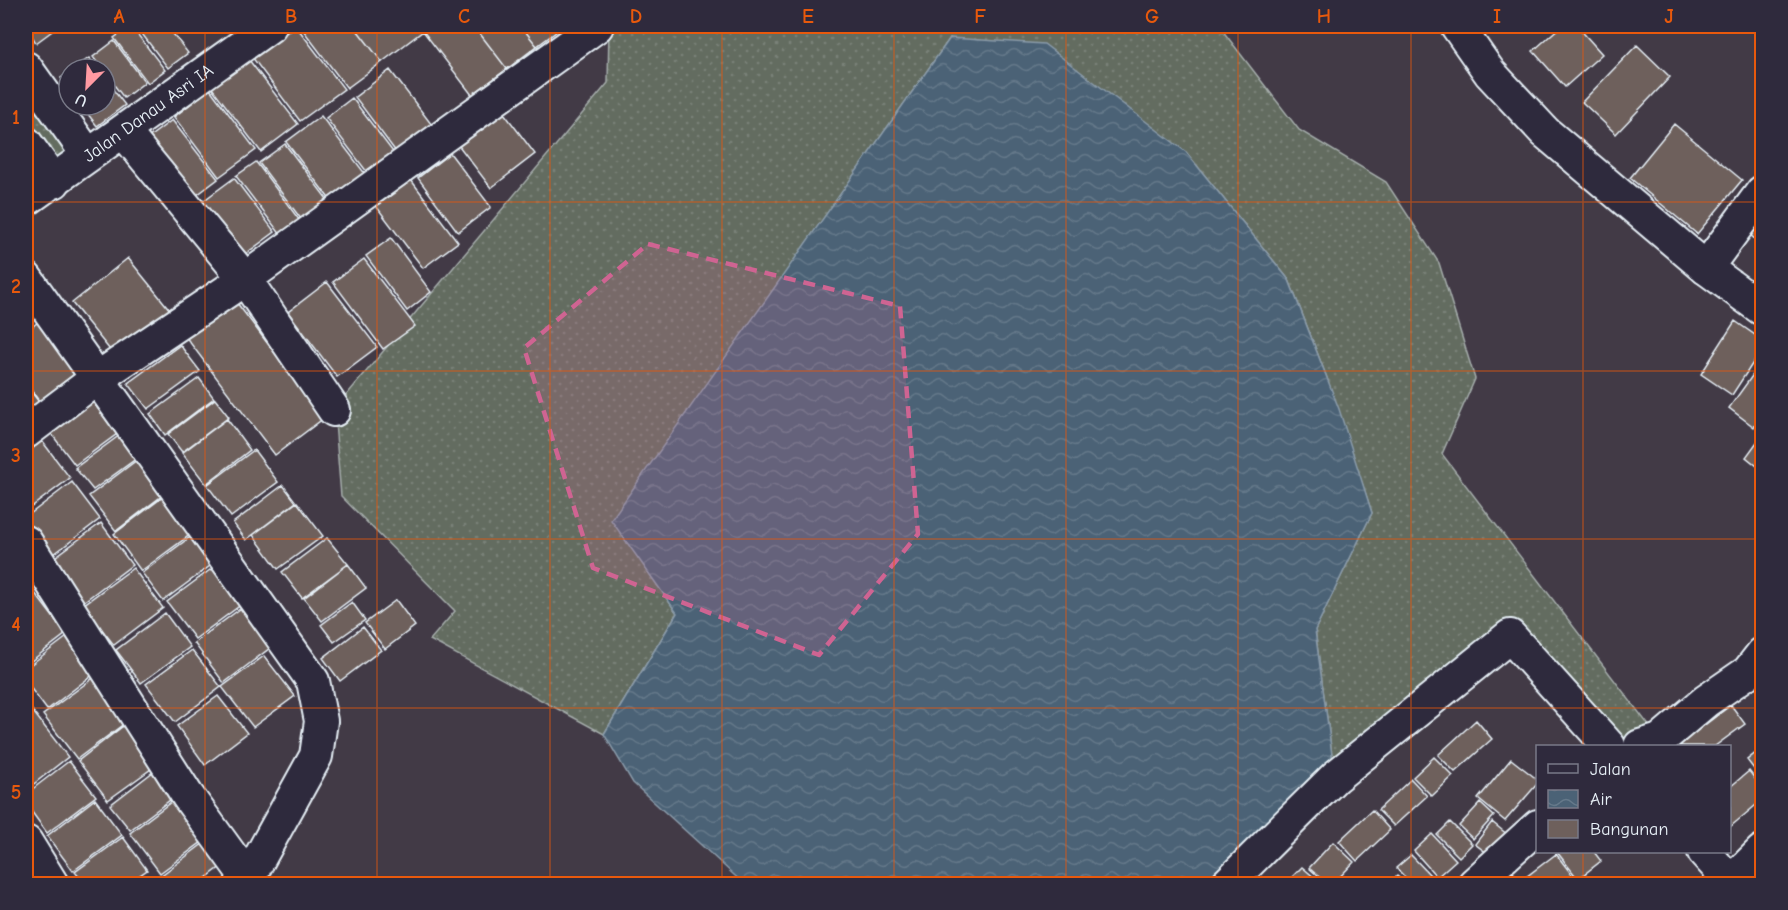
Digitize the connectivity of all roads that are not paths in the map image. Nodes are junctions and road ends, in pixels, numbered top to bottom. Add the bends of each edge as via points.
1 (270, 26) edge
2 (597, 26) edge
3 (1456, 26) edge
4 (26, 68) edge
5 (124, 132) junction
6 (26, 143) edge
7 (88, 155) junction
8 (54, 182) junction
9 (1762, 192) edge
10 (26, 200) edge
11 (1706, 268) junction
12 (26, 278) edge
13 (245, 279) junction
14 (1762, 309) edge
15 (96, 379) junction
16 (334, 410) dead end
17 (26, 432) edge
18 (26, 542) edge
19 (1762, 654) edge
20 (1607, 745) edge
21 (1646, 745) edge
22 (1536, 828) edge
23 (26, 842) edge
24 (1762, 851) edge
25 (1705, 853) edge
26 (246, 883) edge
27 (1231, 883) edge
28 (1731, 884) edge
29 (52, 885) edge
30 (1474, 885) edge

1 - 5 street, Jalan Danau Asri IA
2 - 13 street
3 - 11 street via 1490,73 1545,132
4 - 7 street
5 - 7 street, Jalan Danau Asri IA
5 - 13 street
6 - 8 street
7 - 8 street, Jalan Danau Asri IA
8 - 10 street, Jalan Danau Asri IA
9 - 11 street
11 - 14 street
12 - 15 street
13 - 15 street
13 - 16 street
15 - 17 street
15 - 26 street via 313,681 321,721 316,756
18 - 26 street
19 - 21 street via 1748,672 1660,740
20 - 27 street via 1510,636 1335,777
22 - 30 street
23 - 29 street
24 - 28 street
25 - 28 street

